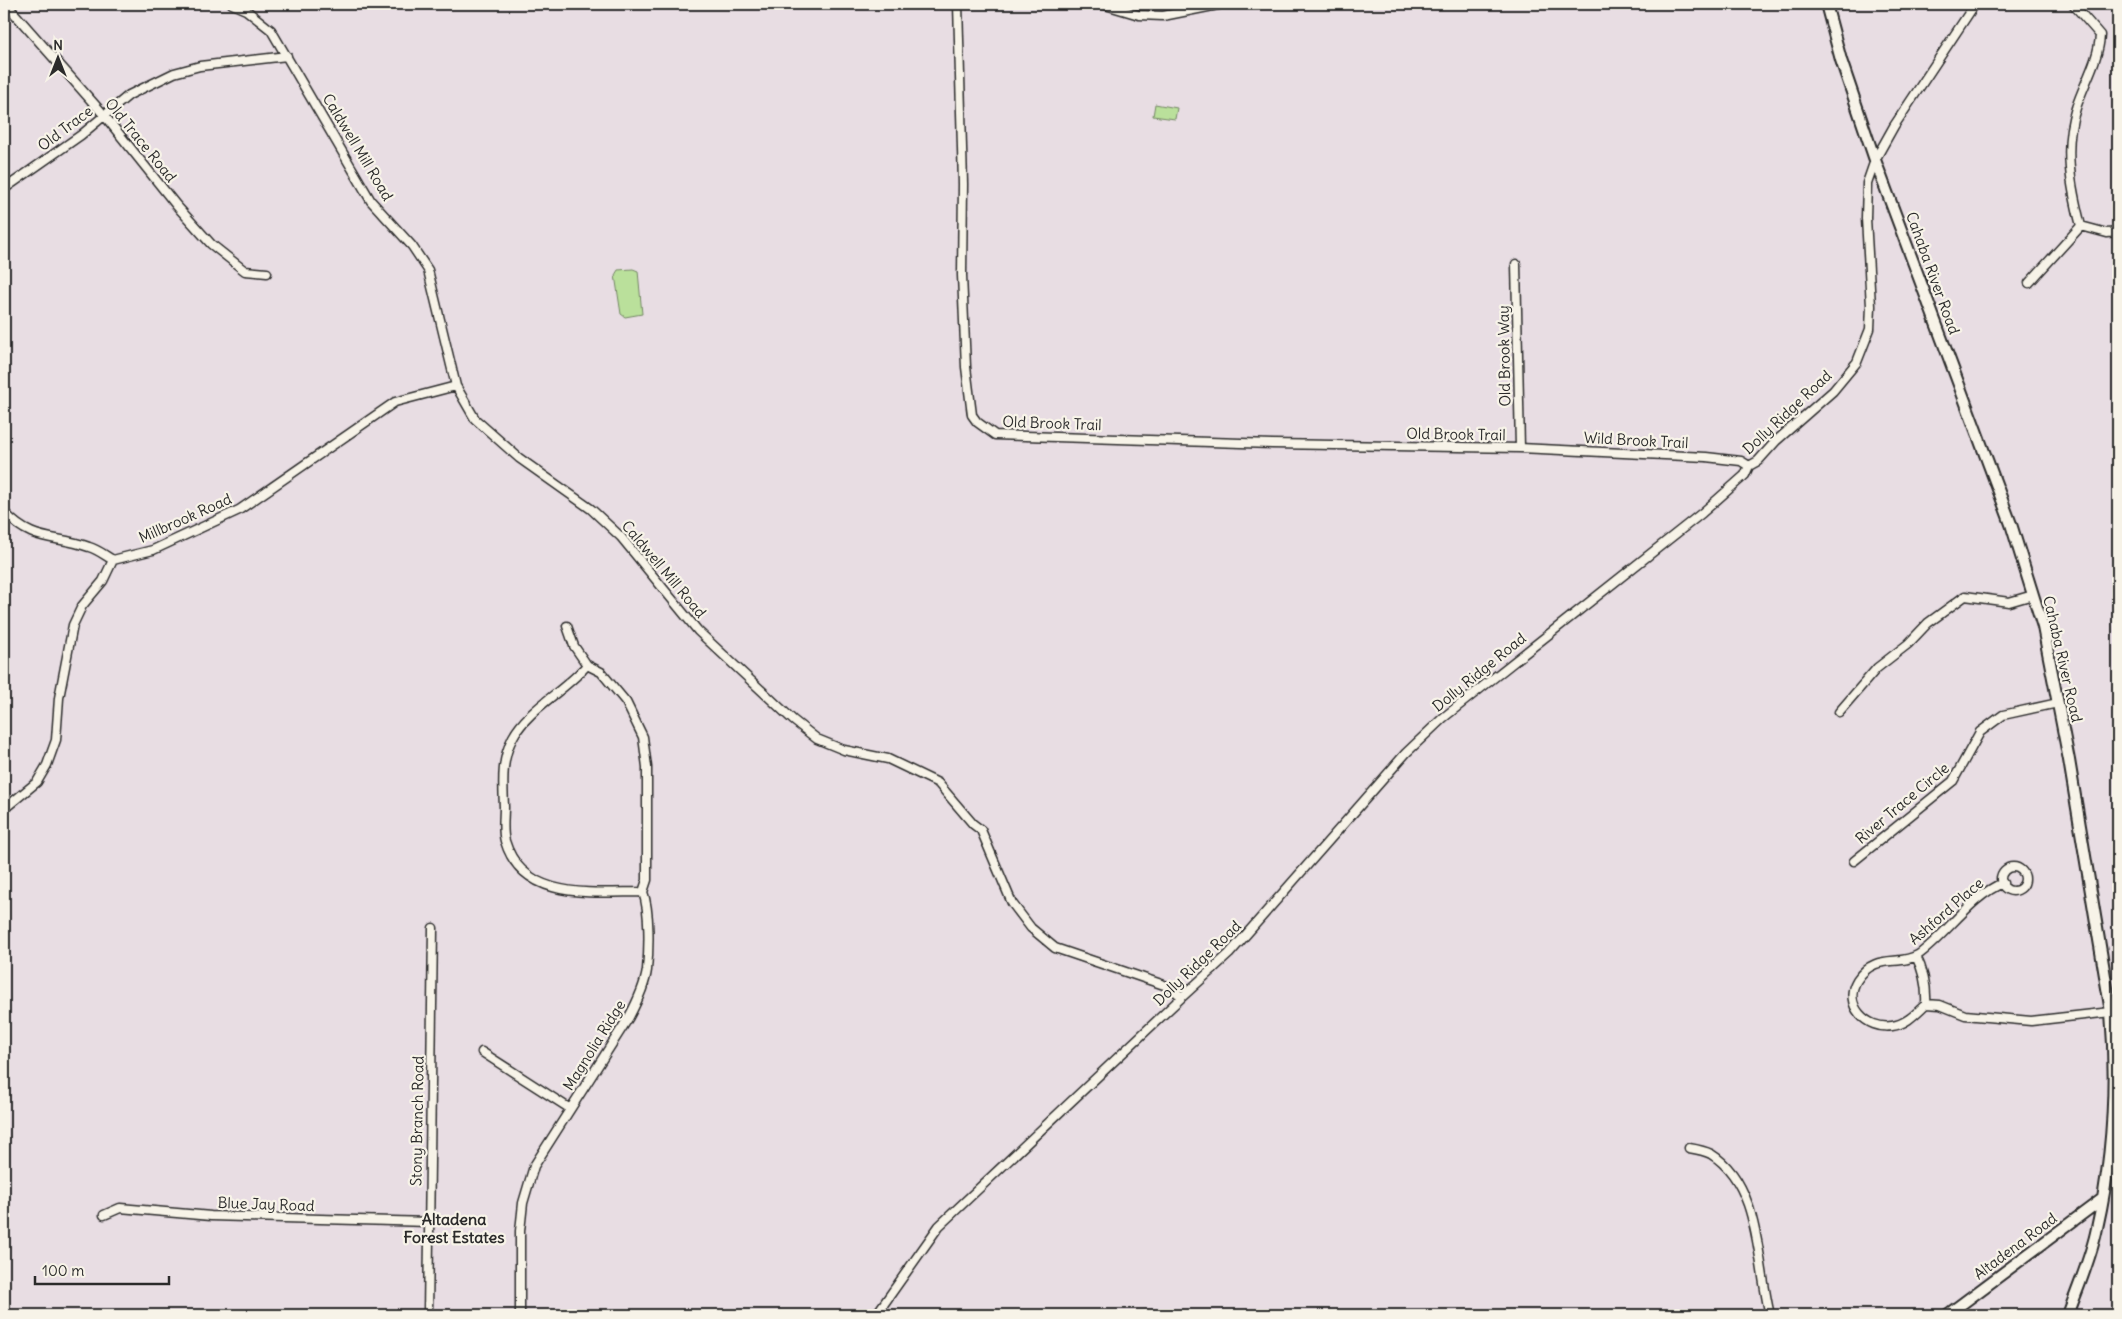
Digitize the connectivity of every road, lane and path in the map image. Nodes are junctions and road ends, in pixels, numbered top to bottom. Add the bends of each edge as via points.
1 (6, 4) edge
2 (232, 4) edge
3 (958, 4) edge
4 (1102, 4) edge
5 (1223, 4) edge
6 (1826, 4) edge
7 (1975, 4) edge
8 (2073, 4) edge
9 (287, 56) junction
10 (104, 116) junction
11 (1875, 160) junction
12 (4, 189) edge
13 (2080, 226) junction
14 (2118, 232) edge
15 (1516, 264) dead end
16 (267, 273) dead end
17 (2029, 283) dead end
18 (456, 386) junction
19 (1520, 448) junction
20 (1749, 466) junction
21 (4, 512) edge
22 (113, 560) junction
23 (2033, 595) junction
24 (567, 626) dead end
25 (587, 666) junction
26 (2058, 703) junction
27 (1839, 712) dead end
28 (4, 809) edge
29 (1854, 861) dead end
30 (2002, 883) dead end
31 (642, 892) junction
32 (433, 928) dead end
33 (1916, 956) junction
34 (1182, 997) junction
35 (1926, 1004) junction
36 (2111, 1012) junction
37 (482, 1052) dead end
38 (569, 1108) junction
39 (1689, 1148) dead end
40 (2101, 1200) junction
41 (104, 1215) dead end
42 (429, 1222) junction
43 (428, 1315) edge
44 (520, 1315) edge
45 (876, 1315) edge
46 (1770, 1315) edge
47 (1947, 1315) edge
48 (2068, 1315) edge

1 - 10 street, Old Trace Road
2 - 9 street, Caldwell Mill Road via 246,10 271,30
3 - 19 street, Old Brook Trail via 963,294 969,401 977,422 995,435
4 - 5 street via 1139,15 1163,16
6 - 11 main road, Cahaba River Road
7 - 11 street, Dolly Ridge Road
8 - 13 street via 2100,36 2100,47 2075,110 2068,140 2069,167
9 - 10 street, Old Trace via 200,66 174,73 129,95
9 - 18 street, Caldwell Mill Road via 371,202 412,246 428,270
10 - 12 street, Old Trace
10 - 16 street, Old Trace Road via 211,244 244,271
11 - 20 street, Dolly Ridge Road via 1866,195 1871,306 1868,338 1857,362 1833,391
11 - 23 main road, Cahaba River Road via 2011,524
13 - 14 street
13 - 17 street
15 - 19 street, Old Brook Way
18 - 22 street, Millbrook Road via 395,402 239,510 153,550
18 - 34 street, Caldwell Mill Road via 475,419 490,434 590,509 621,537 698,631 793,720 817,739 844,750 888,759 938,783 981,830 1012,903 1031,928 1063,952 1170,987
19 - 20 street, Wild Brook Trail via 1706,457 1741,461
20 - 34 street, Dolly Ridge Road via 1745,475 1702,513 1429,731 1229,954
21 - 22 street via 14,522 41,537 90,547
22 - 28 street via 73,625 59,698 56,740 48,765 37,782
23 - 26 main road, Cahaba River Road via 2043,627
23 - 27 street via 2009,602 1965,596 1928,623 1908,644 1877,668
24 - 25 street, Magnolia Ridge via 574,646
25 - 31 street, Magnolia Ridge via 601,672 626,702 643,737 647,767 647,880
25 - 31 street via 574,681 530,716 514,736 502,768 505,840 514,861 529,877 548,887 576,892
26 - 29 street, River Trace Circle via 2003,715 1980,732 1954,781
26 - 36 main road, Cahaba River Road
30 - 33 street, Ashford Place via 1971,906
31 - 38 street, Magnolia Ridge via 647,904 647,970 640,995
32 - 42 street, Stony Branch Road
33 - 35 street via 1922,968
33 - 35 street, Ashford Place via 1877,962 1858,979 1855,1006 1866,1022 1893,1026 1907,1021
34 - 45 street, Dolly Ridge Road via 939,1226
35 - 36 street via 1940,1005 1965,1015 2031,1021
36 - 40 main road, Cahaba River Road via 2113,1127 2106,1185
37 - 38 street
38 - 44 street, Magnolia Ridge via 534,1166 523,1203
39 - 46 street via 1710,1153 1729,1169 1742,1188 1751,1209
40 - 47 main road, Altadena Road
40 - 48 main road, Cahaba River Road via 2097,1229
41 - 42 street, Blue Jay Road via 120,1208 211,1216
42 - 43 street, Stony Branch Road

